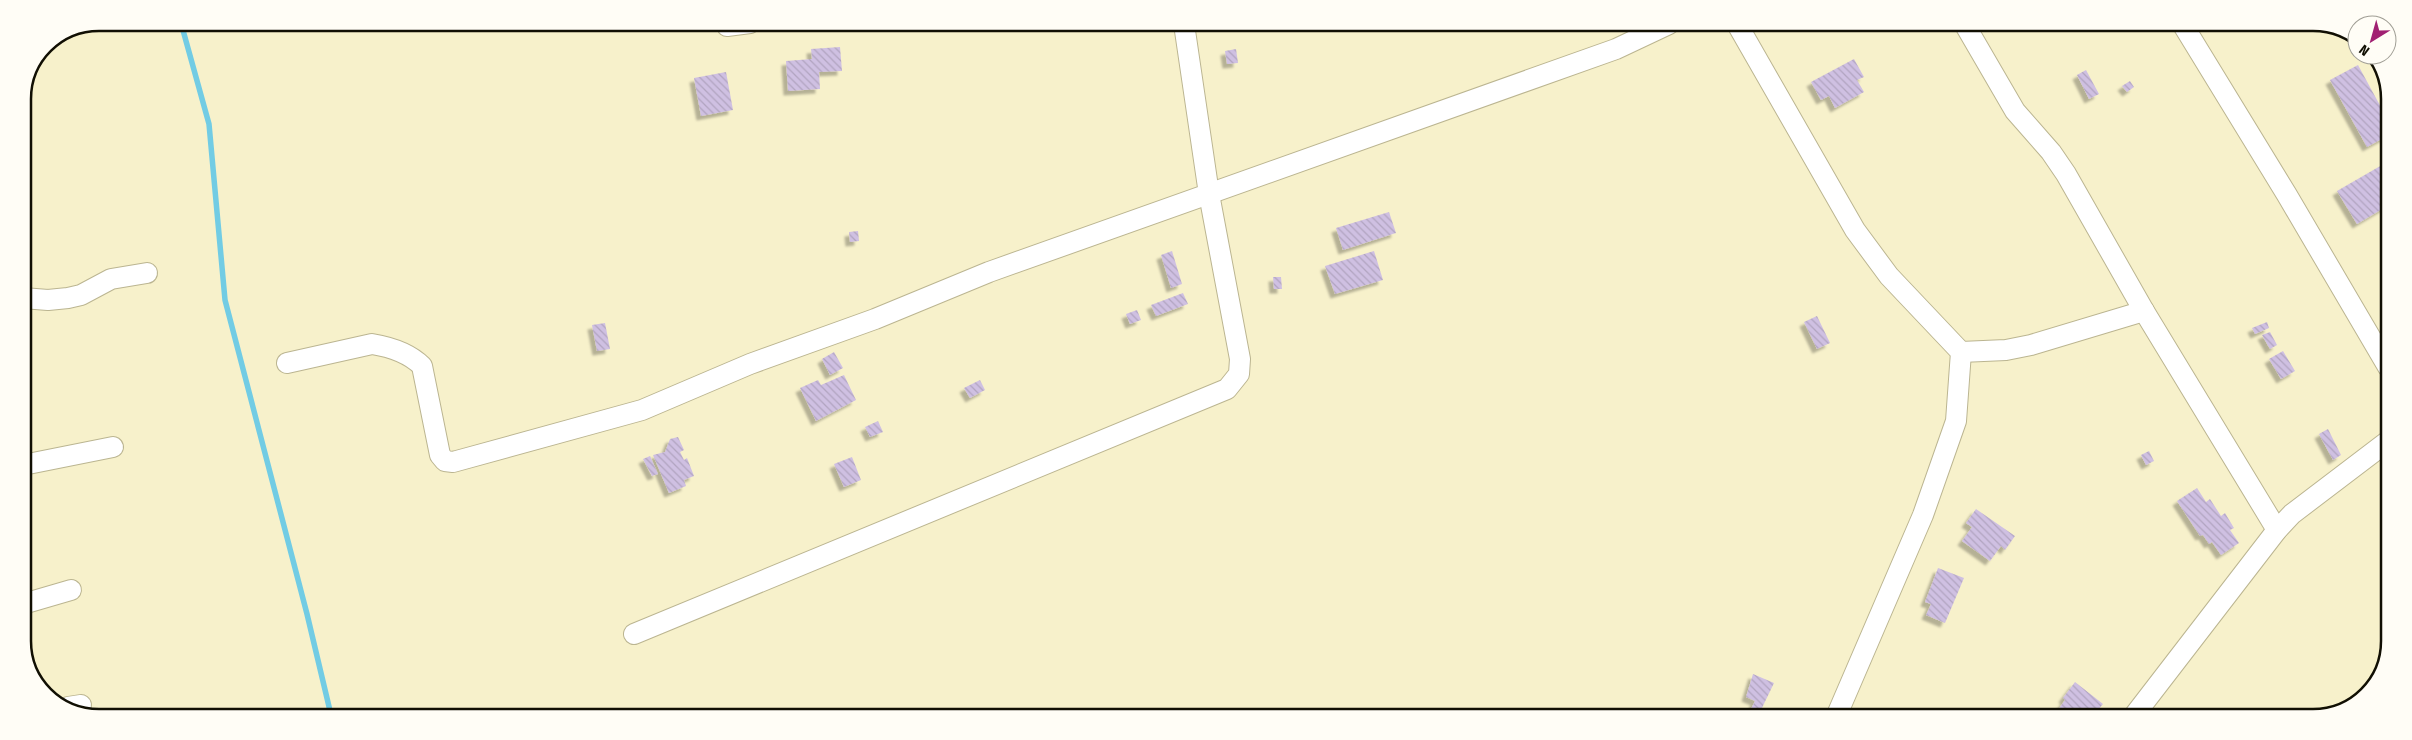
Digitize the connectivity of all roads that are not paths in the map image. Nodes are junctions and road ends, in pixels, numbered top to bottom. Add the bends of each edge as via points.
1 (1185, 31) edge
2 (1654, 31) edge
3 (1741, 31) edge
4 (1968, 31) edge
5 (2187, 31) edge
6 (1209, 194) junction
7 (147, 273) dead end
8 (31, 299) edge
9 (2144, 311) junction
10 (1961, 352) junction
11 (2381, 355) edge
12 (287, 363) dead end
13 (2381, 445) edge
14 (113, 446) dead end
15 (31, 464) edge
16 (2277, 530) junction
17 (71, 590) dead end
18 (31, 602) edge
19 (634, 634) dead end
20 (1839, 709) edge
21 (2139, 709) edge

1 - 6 street
2 - 6 street via 1616,49
3 - 10 street via 1873,257
4 - 9 street via 2015,111 2066,174
5 - 11 street
6 - 12 street via 989,272 875,319 750,364 642,410 453,462 445,461 440,455 422,366 415,359 372,344
6 - 19 street via 1240,359 1239,374 1227,389
7 - 8 street via 112,280 68,298
9 - 10 street via 2031,345
9 - 16 street
10 - 20 street via 1956,420 1923,515
13 - 16 street via 2292,514
14 - 15 street
16 - 21 street
17 - 18 street

